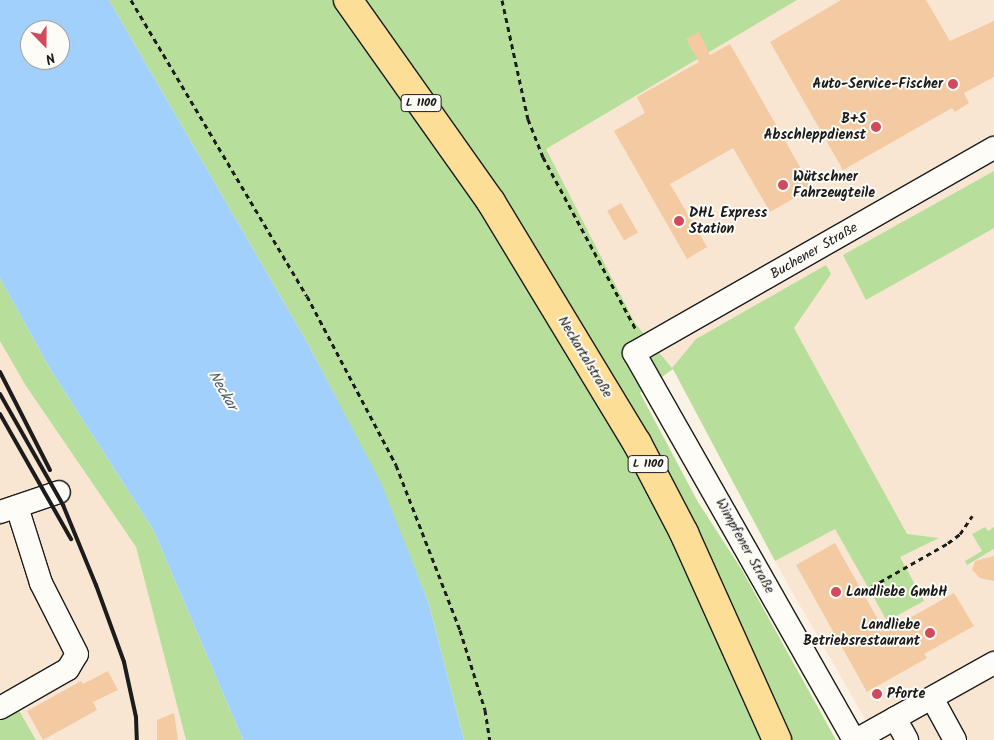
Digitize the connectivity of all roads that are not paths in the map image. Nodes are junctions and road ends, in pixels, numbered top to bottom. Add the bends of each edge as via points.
1 (348, 0) edge
2 (994, 148) edge
3 (640, 350) joint
4 (59, 492) dead end
5 (8, 509) edge
6 (994, 663) edge
7 (932, 698) junction
8 (0, 708) edge
9 (895, 718) junction
10 (777, 740) edge
11 (855, 740) edge
12 (907, 740) edge
13 (955, 740) edge

1 - 10 main road, Neckartalstraße / L 1100 via 491,202 637,443 684,533
2 - 3 street, Buchener Straße
3 - 11 street, Wimpfener Straße
4 - 5 street
5 - 8 street via 77,654 68,669
6 - 7 street
7 - 9 street
7 - 13 street
9 - 11 street
9 - 12 street

